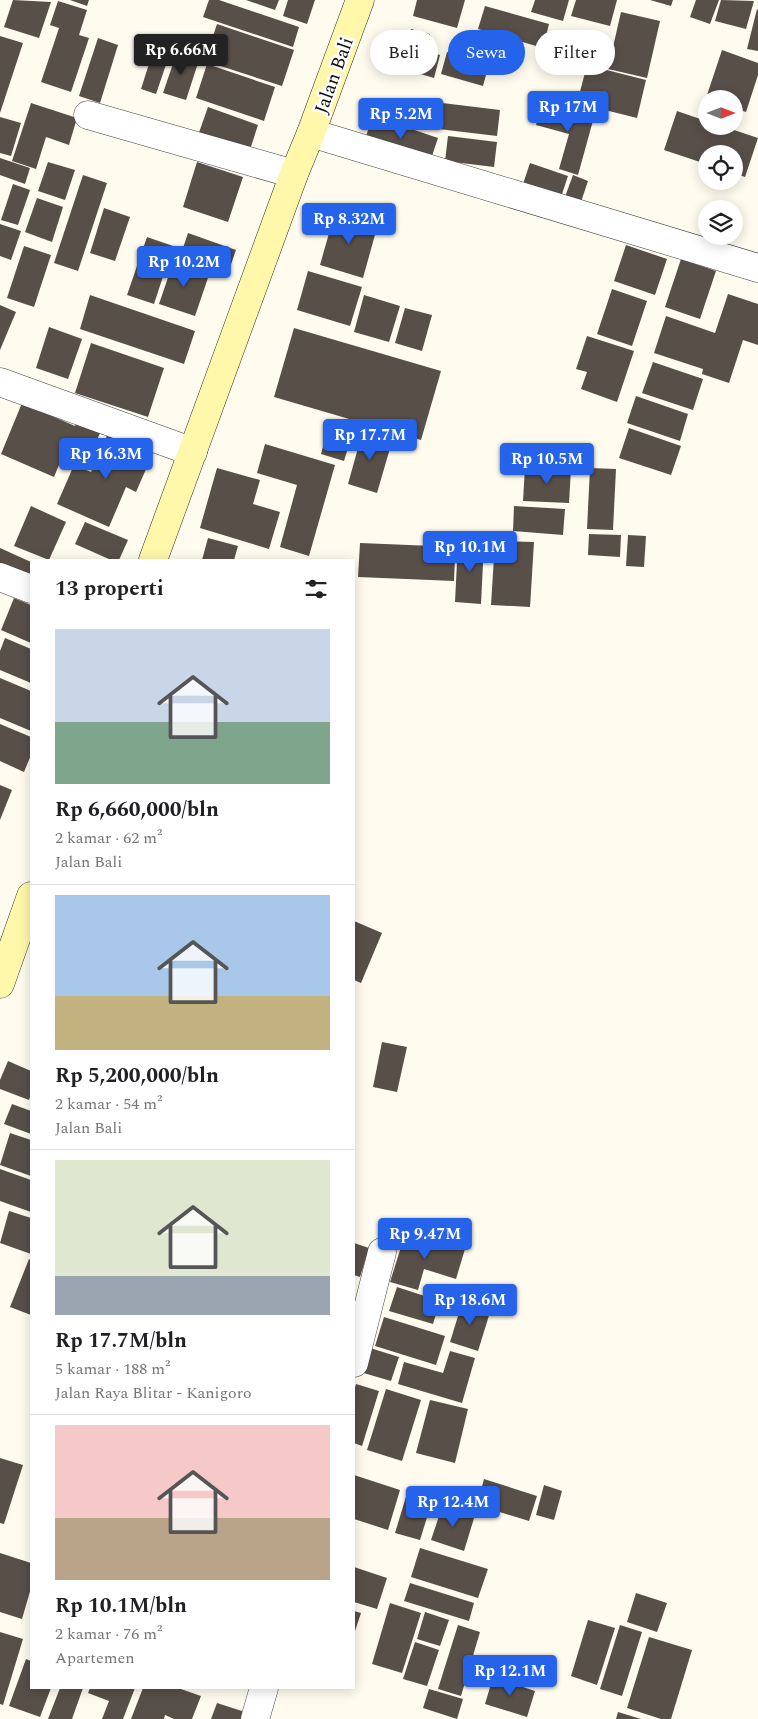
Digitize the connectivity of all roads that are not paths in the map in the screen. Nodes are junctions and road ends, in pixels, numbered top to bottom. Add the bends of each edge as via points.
1 (360, 0) edge
2 (88, 115) dead end
3 (303, 152) junction
4 (758, 268) edge
5 (0, 382) edge
6 (193, 452) junction
7 (153, 559) edge
8 (0, 577) edge
9 (30, 588) edge
10 (30, 899) edge
11 (0, 984) edge
12 (382, 1252) dead end
13 (355, 1359) edge
14 (264, 1689) edge
15 (256, 1719) edge

1 - 3 main road, Jalan Bali
2 - 3 street
3 - 4 street
3 - 6 main road, Jalan Bali
5 - 6 street
6 - 7 main road, Jalan Bali
8 - 9 street
10 - 11 main road
12 - 13 street
14 - 15 street

